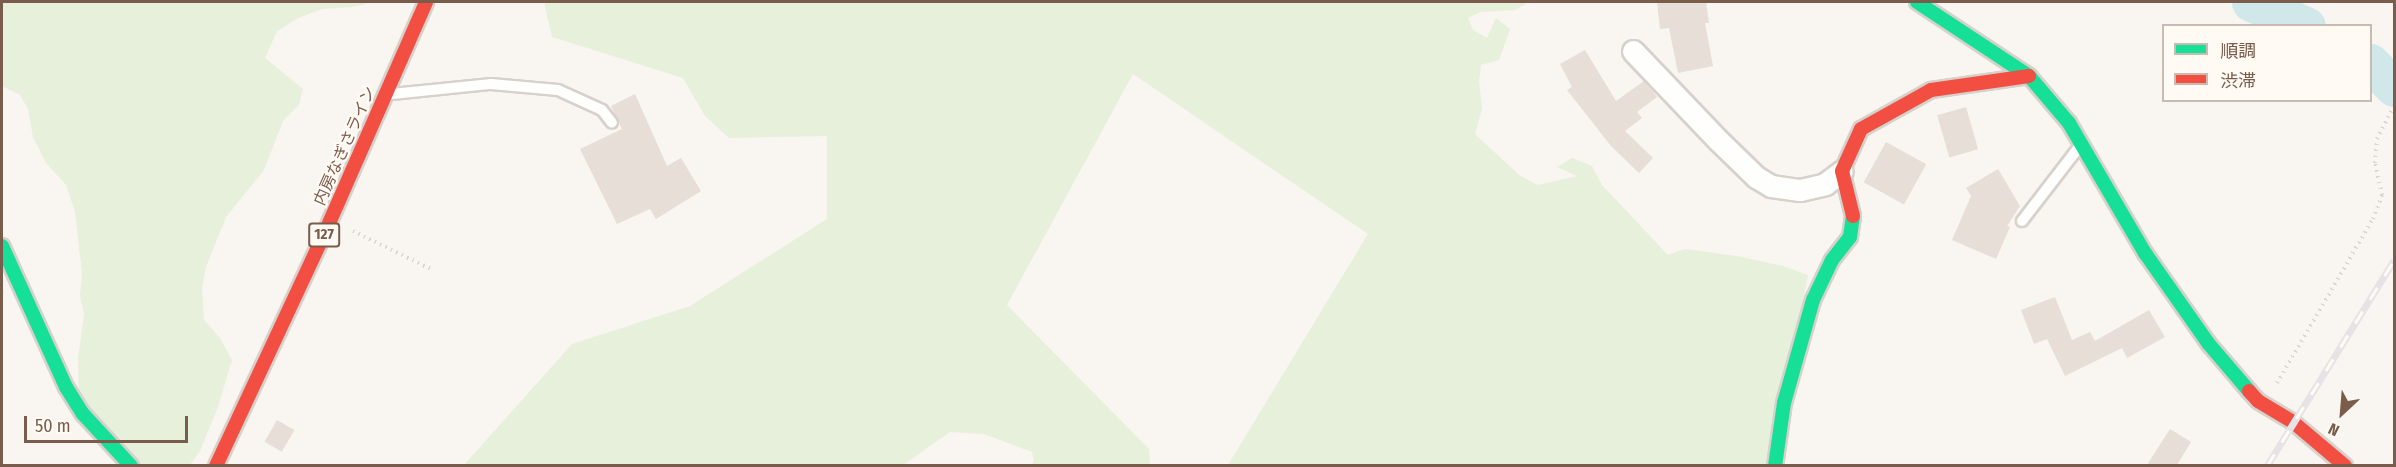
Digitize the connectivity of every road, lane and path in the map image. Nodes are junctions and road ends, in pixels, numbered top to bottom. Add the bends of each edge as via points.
1 (426, 2) edge
2 (1917, 2) edge
3 (1633, 51) dead end
4 (2029, 76) junction
5 (385, 95) junction
6 (2393, 107) edge
7 (612, 123) dead end
8 (2081, 144) junction
9 (1842, 171) junction
10 (330, 221) junction
11 (2022, 221) dead end
12 (2, 246) edge
13 (431, 269) dead end
14 (2264, 404) junction
15 (131, 465) edge
16 (216, 465) edge
17 (1775, 465) edge
18 (2345, 465) edge

1 - 5 main road, 内房なぎさライン / 127
2 - 4 main road
3 - 9 street via 1719,141 1756,177 1771,186 1800,190 1825,184
4 - 8 main road via 2069,123
4 - 9 main road via 1931,90 1862,129
5 - 7 lane via 491,84 522,85 580,98 602,110
5 - 10 main road, 内房なぎさライン / 127
6 - 14 path via 2377,139 2375,163 2382,195 2373,219
8 - 11 lane
8 - 14 main road via 2157,271 2208,343
9 - 17 main road via 1854,211 1850,237 1832,260 1813,300 1784,404
10 - 13 path
10 - 16 main road, 内房なぎさライン / 127
12 - 15 main road via 66,387 83,414
14 - 18 main road via 2293,422

